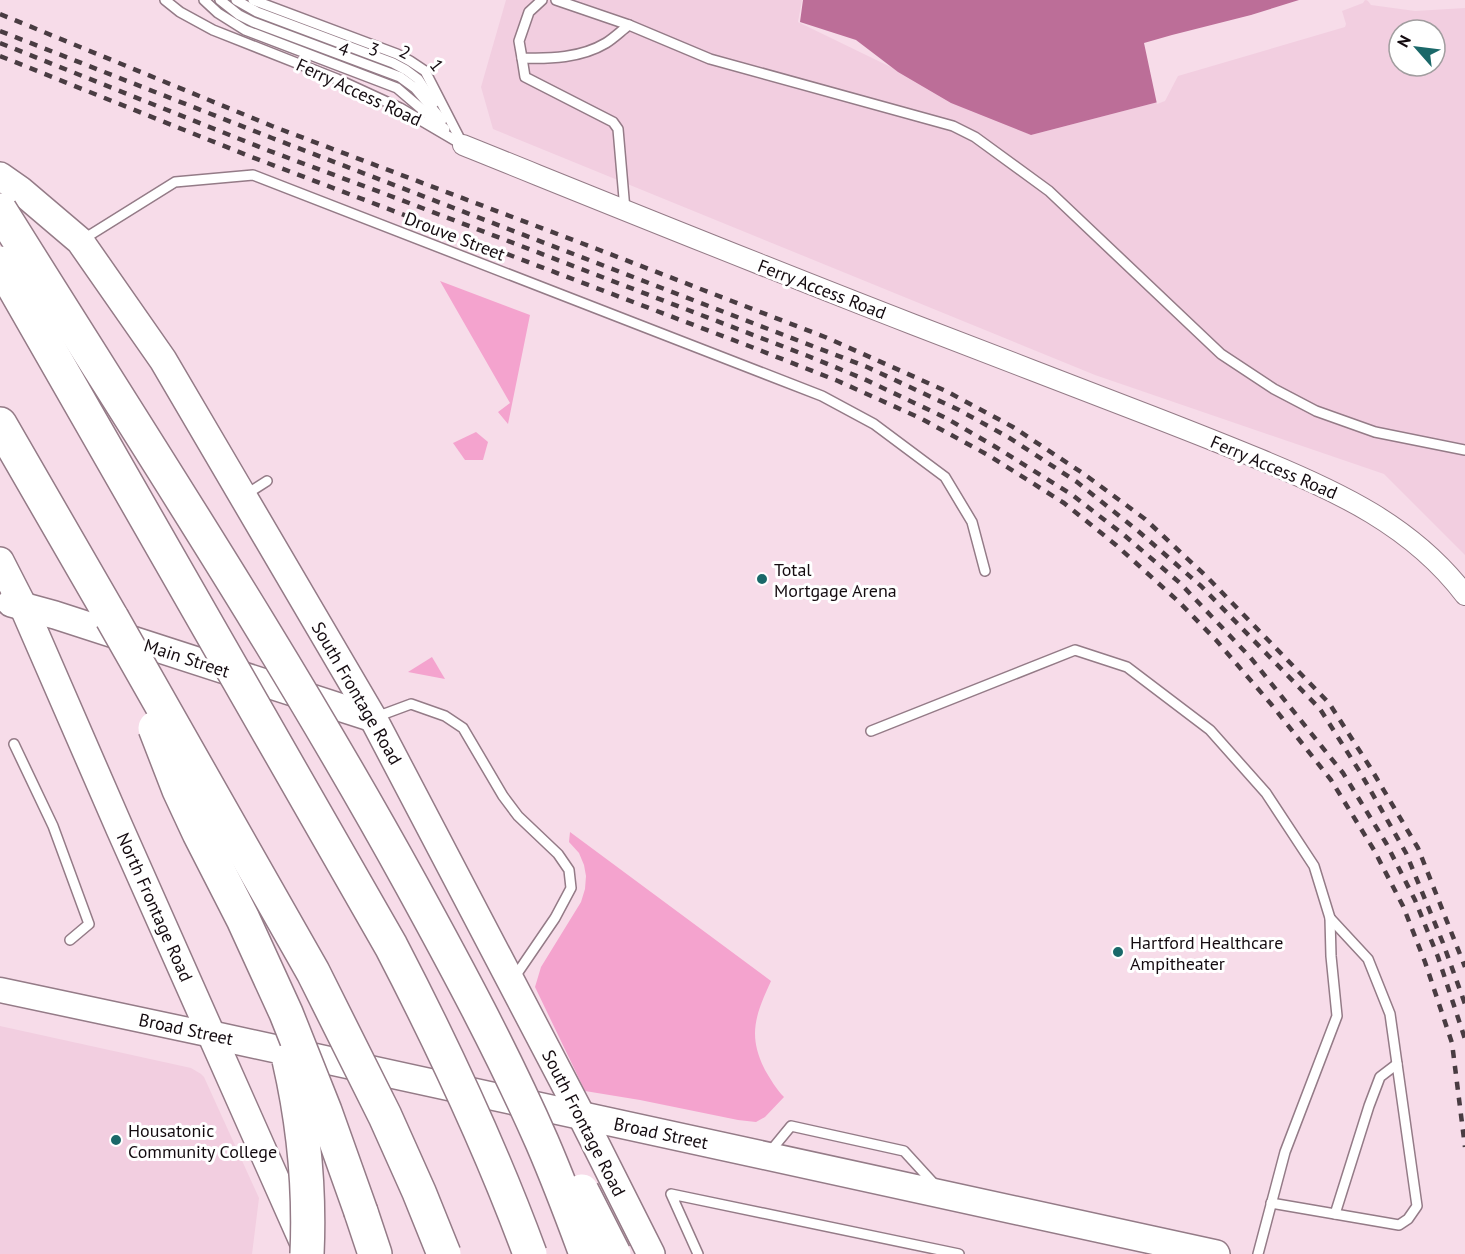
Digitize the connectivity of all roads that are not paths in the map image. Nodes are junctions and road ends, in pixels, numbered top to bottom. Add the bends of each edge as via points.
1 (165, 0) edge
2 (204, 0) edge
3 (220, 0) edge
4 (236, 0) edge
5 (253, 0) edge
6 (542, 0) edge
7 (556, 0) edge
8 (629, 25) junction
9 (522, 58) junction
10 (463, 145) junction
11 (0, 176) edge
12 (0, 210) edge
13 (626, 211) junction
14 (80, 241) junction
15 (0, 262) edge
16 (0, 424) edge
17 (1465, 450) edge
18 (267, 481) dead end
19 (243, 496) junction
20 (0, 561) edge
21 (986, 572) dead end
22 (1465, 595) edge
23 (11, 603) edge
24 (112, 618) junction
25 (373, 718) junction
26 (871, 731) dead end
27 (14, 744) dead end
28 (1330, 918) junction
29 (243, 919) junction
30 (70, 940) dead end
31 (511, 982) junction
32 (0, 990) edge
33 (473, 998) junction
34 (212, 1035) junction
35 (1397, 1064) junction
36 (581, 1115) junction
37 (1272, 1203) junction
38 (1335, 1214) junction
39 (1141, 1246) edge
40 (308, 1254) edge
41 (375, 1254) edge
42 (444, 1254) edge
43 (530, 1254) edge
44 (586, 1254) edge
45 (614, 1254) edge
46 (651, 1254) edge
47 (698, 1254) edge
48 (959, 1254) edge
49 (1216, 1254) edge
50 (1258, 1254) edge

1 - 10 lane, Ferry Access Road via 213,30 400,108
2 - 10 lane, 4 via 218,14 245,30 397,88
3 - 10 lane, 3 via 253,22 400,77 415,88
4 - 10 lane, 2 via 257,12 406,70 418,79
5 - 10 lane, 1 via 398,54 417,65 425,71
6 - 9 lane via 529,12 519,41
7 - 8 lane
8 - 9 lane via 604,44 578,54
8 - 17 lane via 710,58 953,126 975,137 1049,191 1221,354 1274,389 1316,411 1375,432
9 - 13 lane via 525,77 613,122 618,129
10 - 13 street, Ferry Access Road
11 - 14 main road, South Frontage Road
12 - 33 highway, bridge via 316,716
13 - 22 street, Ferry Access Road via 1310,480 1377,515 1416,544
14 - 19 main road, South Frontage Road via 163,360
14 - 21 lane, Drouve Street via 176,182 253,176 822,396 874,424 945,477 972,522
15 - 43 highway, bridge via 391,946 463,1091
16 - 24 highway
18 - 19 lane
19 - 25 main road, South Frontage Road
20 - 23 main road, North Frontage Road
23 - 25 main road, Main Street
23 - 34 main road, North Frontage Road via 115,818
24 - 29 highway, bridge via 179,790
24 - 42 highway, bridge via 313,972 385,1116
25 - 31 main road, South Frontage Road
25 - 31 lane via 411,704 445,716 463,728 503,796 569,870 571,888 561,908
26 - 28 lane via 1075,650 1127,667 1210,730 1266,793 1314,866
27 - 30 lane via 53,826 89,924
28 - 35 lane via 1368,959 1390,1014
28 - 37 lane via 1337,1016 1285,1152
29 - 40 highway, bridge via 295,1085 307,1178
29 - 41 highway, bridge via 306,1060
31 - 36 main road, South Frontage Road
32 - 34 street, Broad Street
33 - 44 highway, bridge via 543,1143
33 - 45 highway, bridge via 567,1162
34 - 36 main road, Broad Street
34 - 40 main road, North Frontage Road
35 - 38 lane via 1380,1077
35 - 38 lane via 1417,1206 1399,1225
36 - 39 main road, Broad Street via 944,1195
36 - 46 main road, South Frontage Road
37 - 38 lane
37 - 50 lane
39 - 49 main road, Broad Street
47 - 48 lane via 671,1194

